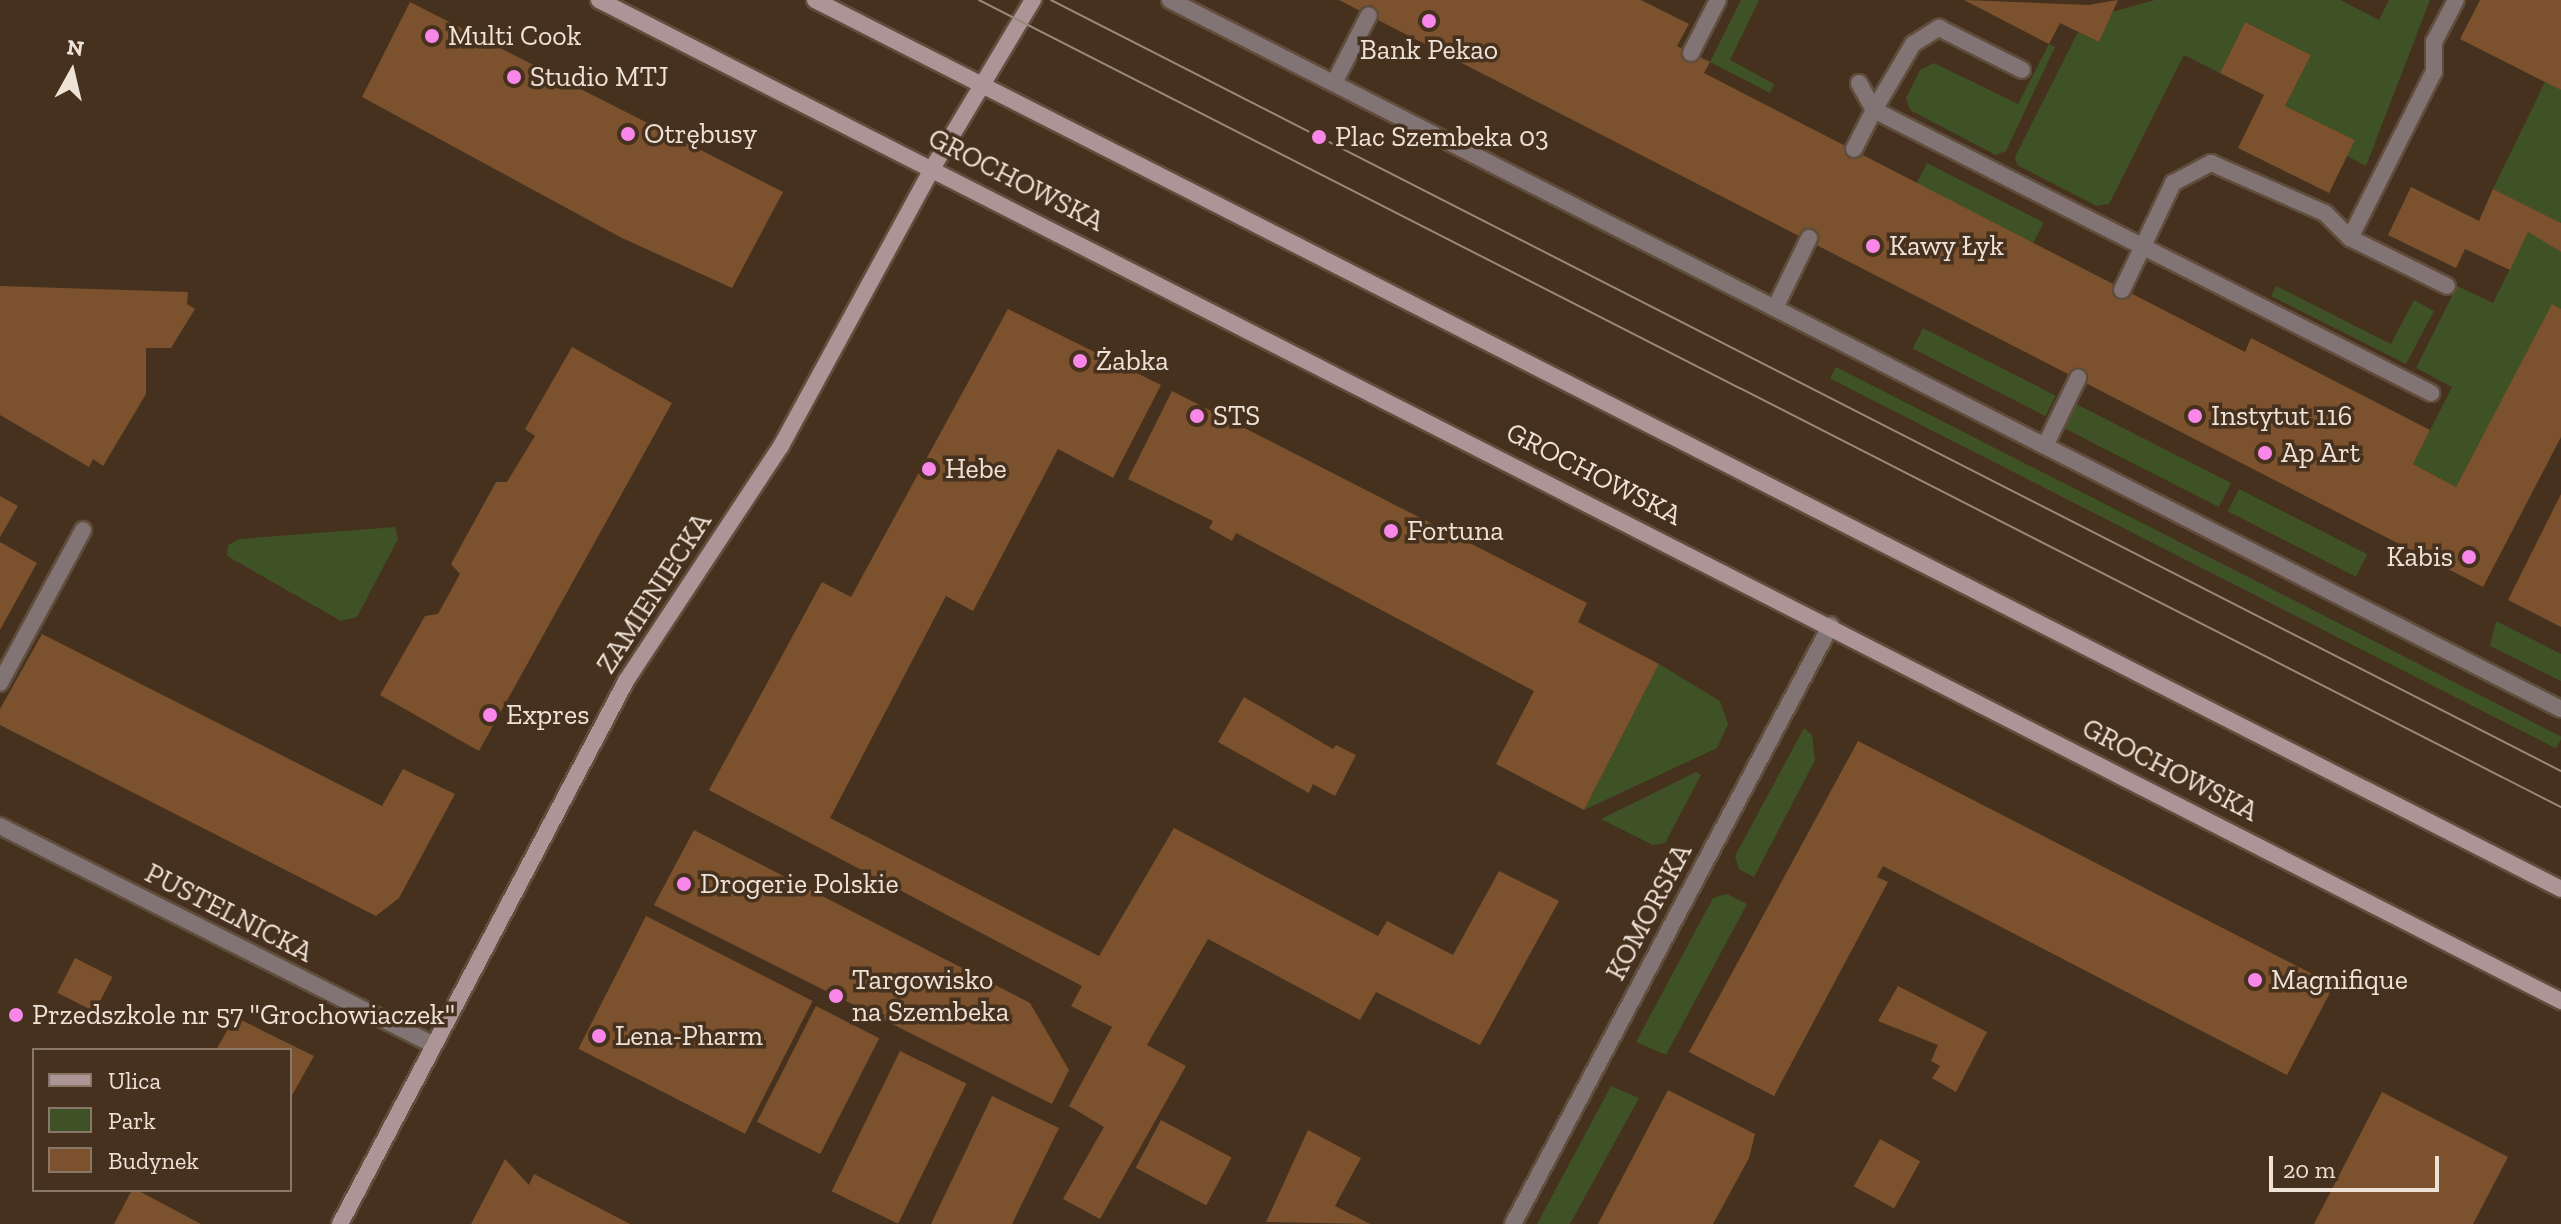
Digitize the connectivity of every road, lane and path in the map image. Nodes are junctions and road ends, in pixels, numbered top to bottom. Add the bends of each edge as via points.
1 (599, 0) edge
2 (815, 0) edge
3 (1033, 0) edge
4 (1170, 0) edge
5 (1718, 0) edge
6 (2456, 0) edge
7 (1369, 15) dead end
8 (1691, 53) dead end
9 (2022, 70) dead end
10 (1334, 83) junction
11 (1859, 83) dead end
12 (983, 85) junction
13 (1874, 110) junction
14 (1854, 149) dead end
15 (933, 167) junction
16 (1809, 238) dead end
17 (2350, 238) junction
18 (2143, 245) junction
19 (2447, 286) dead end
20 (2122, 290) dead end
21 (1775, 308) junction
22 (2078, 378) dead end
23 (2431, 393) dead end
24 (2045, 446) junction
25 (83, 530) dead end
26 (1831, 625) junction
27 (0, 683) edge
28 (2561, 709) edge
29 (0, 826) edge
30 (2561, 889) edge
31 (2561, 1001) edge
32 (434, 1045) junction
33 (340, 1224) edge
34 (1513, 1224) edge

1 - 15 main road, GROCHOWSKA
2 - 12 main road
3 - 12 main road, ZAMIENIECKA
4 - 10 street
5 - 8 street
6 - 17 street via 2434,42 2434,72
7 - 10 street
9 - 13 street via 1939,28 1913,44
10 - 21 street
11 - 13 street
12 - 15 main road, ZAMIENIECKA
12 - 30 main road
13 - 14 street
13 - 18 street
15 - 26 main road, GROCHOWSKA
15 - 32 main road, ZAMIENIECKA via 781,446 626,681
16 - 21 street
17 - 18 street via 2325,213 2211,163 2173,183
17 - 19 street
18 - 20 street
18 - 23 street
21 - 24 street
22 - 24 street
24 - 28 street
25 - 27 street
26 - 31 main road, GROCHOWSKA
26 - 34 street, KOMORSKA
29 - 32 street, PUSTELNICKA
32 - 33 main road, ZAMIENIECKA

